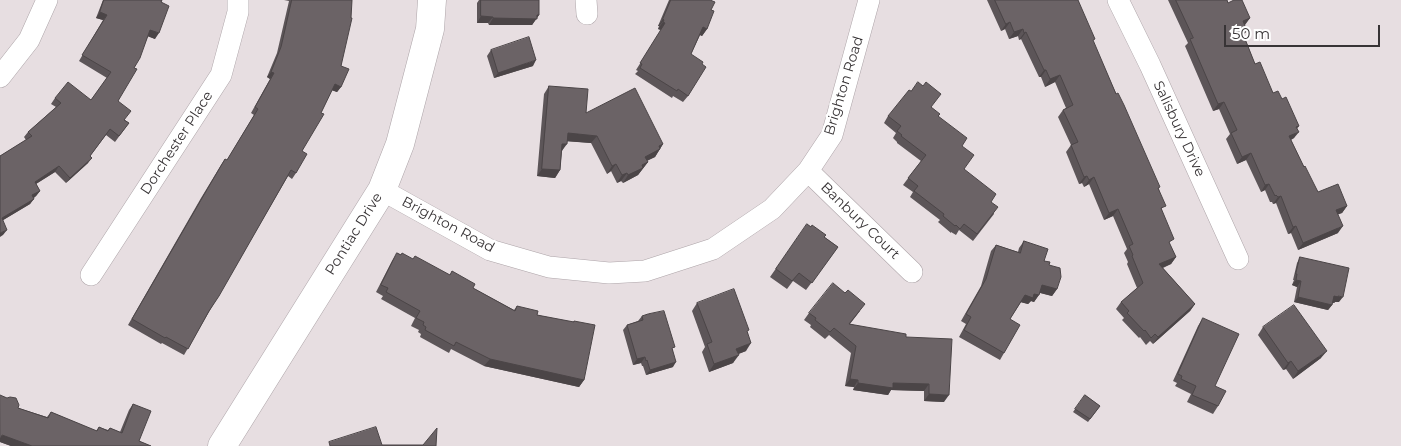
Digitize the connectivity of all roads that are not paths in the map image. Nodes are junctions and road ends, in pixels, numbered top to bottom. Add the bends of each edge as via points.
1 (47, 0) edge
2 (238, 0) edge
3 (432, 0) edge
4 (869, 0) edge
5 (1118, 0) edge
6 (0, 77) edge
7 (808, 171) junction
8 (382, 190) junction
9 (1238, 259) dead end
10 (912, 272) dead end
11 (91, 275) dead end
12 (222, 446) edge

1 - 6 street via 30,40
2 - 11 street, Dorchester Place via 238,12 221,75
3 - 8 main road, Pontiac Drive via 430,29 400,144
4 - 7 street, Brighton Road via 832,135
5 - 9 street, Salisbury Drive
7 - 8 street, Brighton Road via 772,209 713,250 645,271 609,273 549,267 490,250
7 - 10 street, Banbury Court
8 - 12 main road, Pontiac Drive

